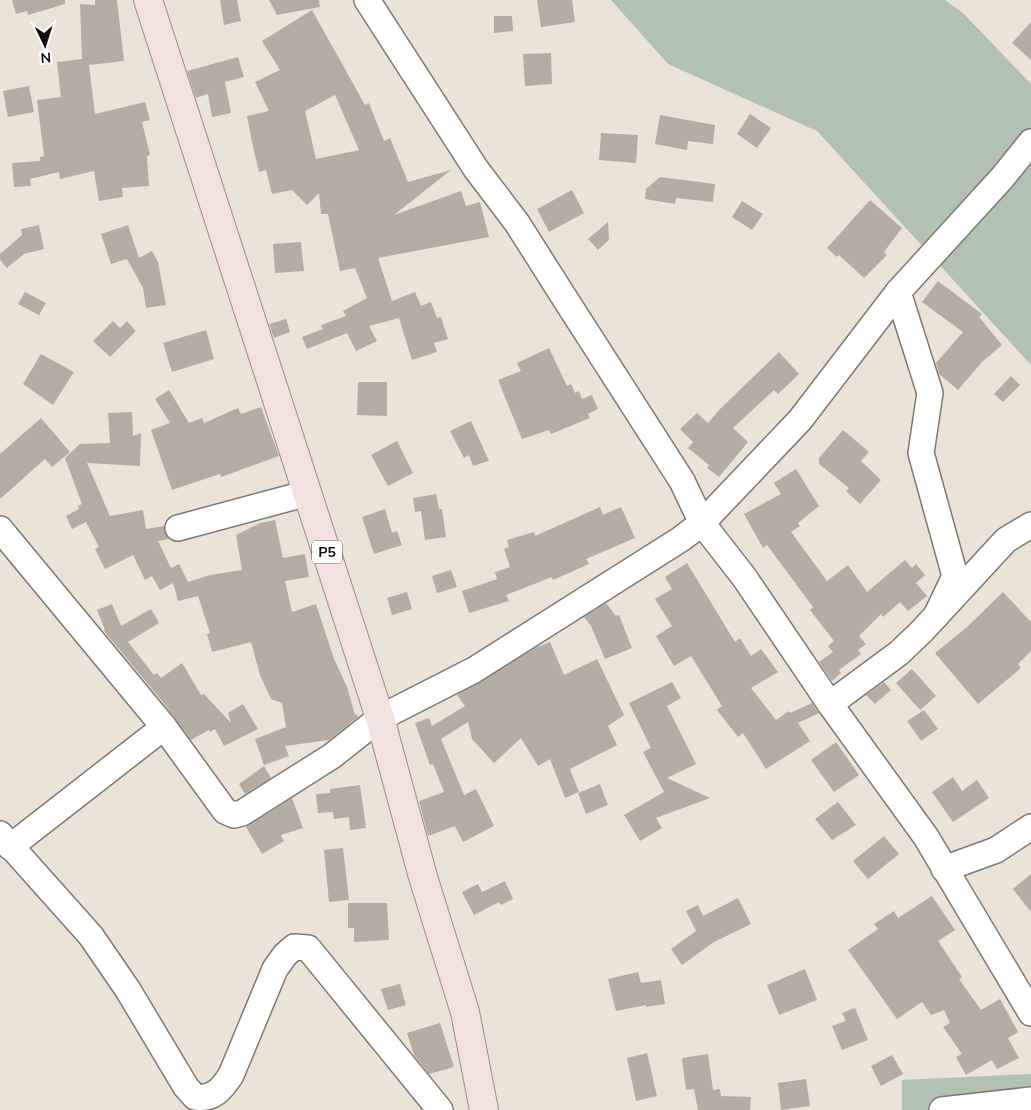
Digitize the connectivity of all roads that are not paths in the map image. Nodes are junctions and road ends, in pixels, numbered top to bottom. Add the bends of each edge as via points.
1 (148, 0) edge
2 (367, 0) edge
3 (1031, 142) edge
4 (898, 292) junction
5 (308, 492) junction
6 (702, 523) junction
7 (1031, 525) edge
8 (178, 528) dead end
9 (0, 529) edge
10 (936, 616) junction
11 (830, 704) junction
12 (380, 718) junction
13 (164, 727) junction
14 (1031, 827) edge
15 (5, 841) edge
16 (944, 869) junction
17 (1031, 1013) edge
18 (1031, 1100) edge
19 (440, 1110) edge
20 (484, 1110) edge
21 (942, 1110) edge

1 - 5 main road, P5
2 - 6 street via 476,169 532,246 682,481
3 - 4 street
4 - 6 street via 800,420
4 - 10 street via 930,393 921,453 955,576
5 - 8 street
5 - 12 main road, P5
6 - 11 street via 744,578
6 - 12 street via 474,670
7 - 10 street via 1006,540
9 - 13 street
10 - 11 street via 899,653
11 - 16 street via 926,837
12 - 13 street via 332,756 261,802 234,815 225,811
12 - 20 main road, P5 via 423,876 465,1012
13 - 15 street
14 - 16 street via 996,850
15 - 19 street via 91,936 195,1098 203,1099 222,1090 275,969 294,947 308,948
16 - 17 street
18 - 21 street

